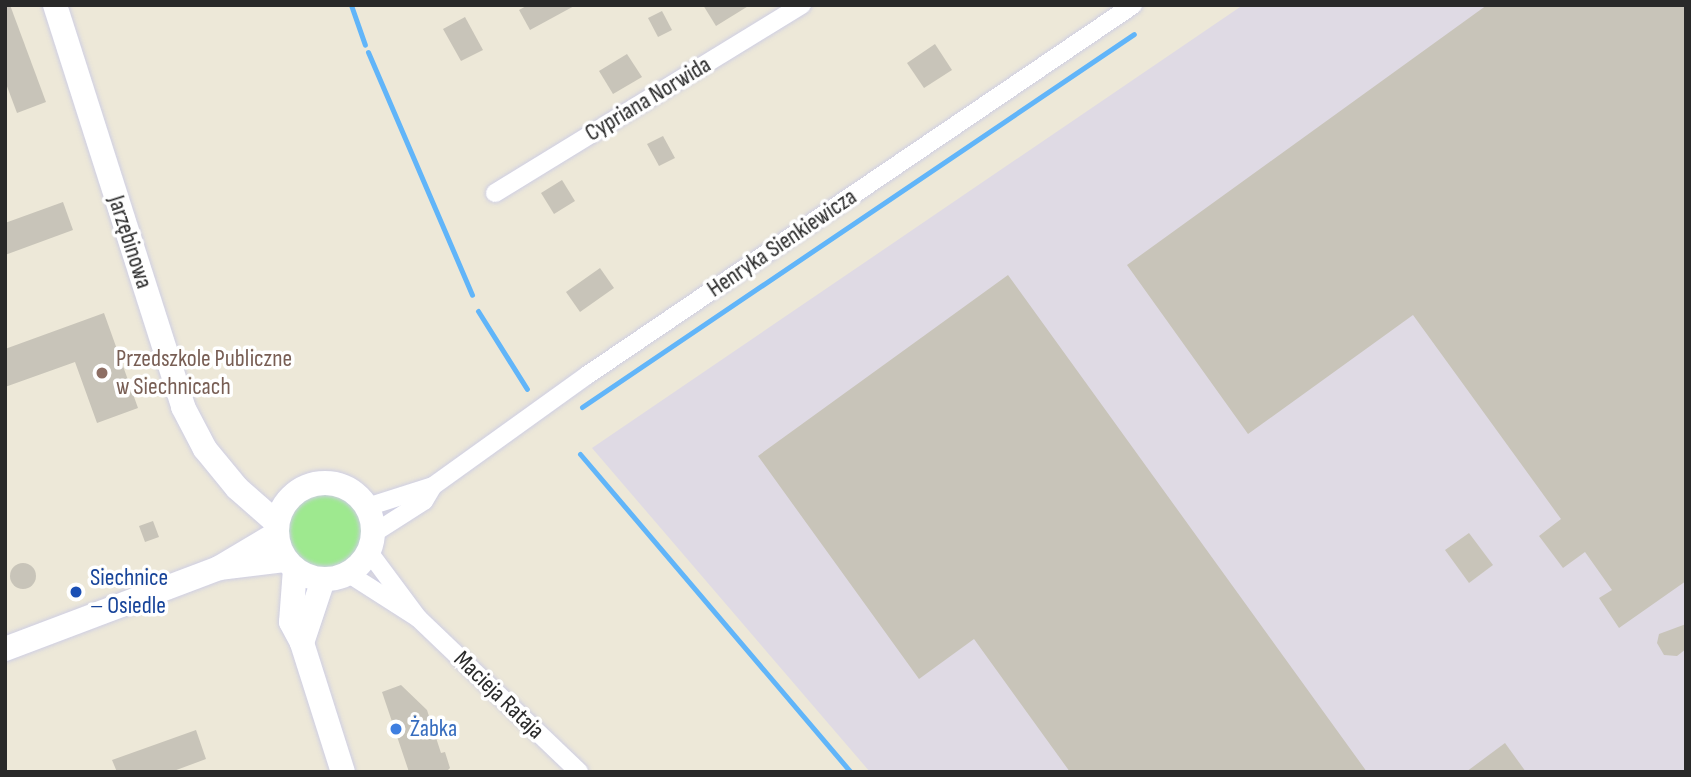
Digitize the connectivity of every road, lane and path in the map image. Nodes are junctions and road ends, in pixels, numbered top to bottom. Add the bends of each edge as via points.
1 (55, 5) edge
2 (802, 5) edge
3 (1133, 5) edge
4 (495, 193) dead end
5 (433, 485) junction
6 (367, 507) junction
7 (280, 519) junction
8 (371, 543) junction
9 (290, 565) junction
10 (219, 568) junction
11 (348, 574) junction
12 (323, 580) junction
13 (418, 618) junction
14 (302, 643) junction
15 (5, 649) edge
16 (343, 772) edge
17 (579, 772) edge

1 - 7 street, Jarzębinowa via 183,407 205,449 237,488
2 - 4 street, Cypriana Norwida
3 - 5 street, Henryka Sienkiewicza
5 - 6 street, Henryka Sienkiewicza
5 - 8 street, Henryka Sienkiewicza via 424,501
6 - 7 street via 350,491 328,483 298,490
6 - 8 street
7 - 9 street
7 - 10 street
8 - 11 street
8 - 13 street, Macieja Rataja
9 - 10 street
9 - 12 street
9 - 14 street via 291,622
10 - 15 street
11 - 12 street
11 - 13 street, Macieja Rataja
12 - 14 street
13 - 17 street, Macieja Rataja
14 - 16 street

